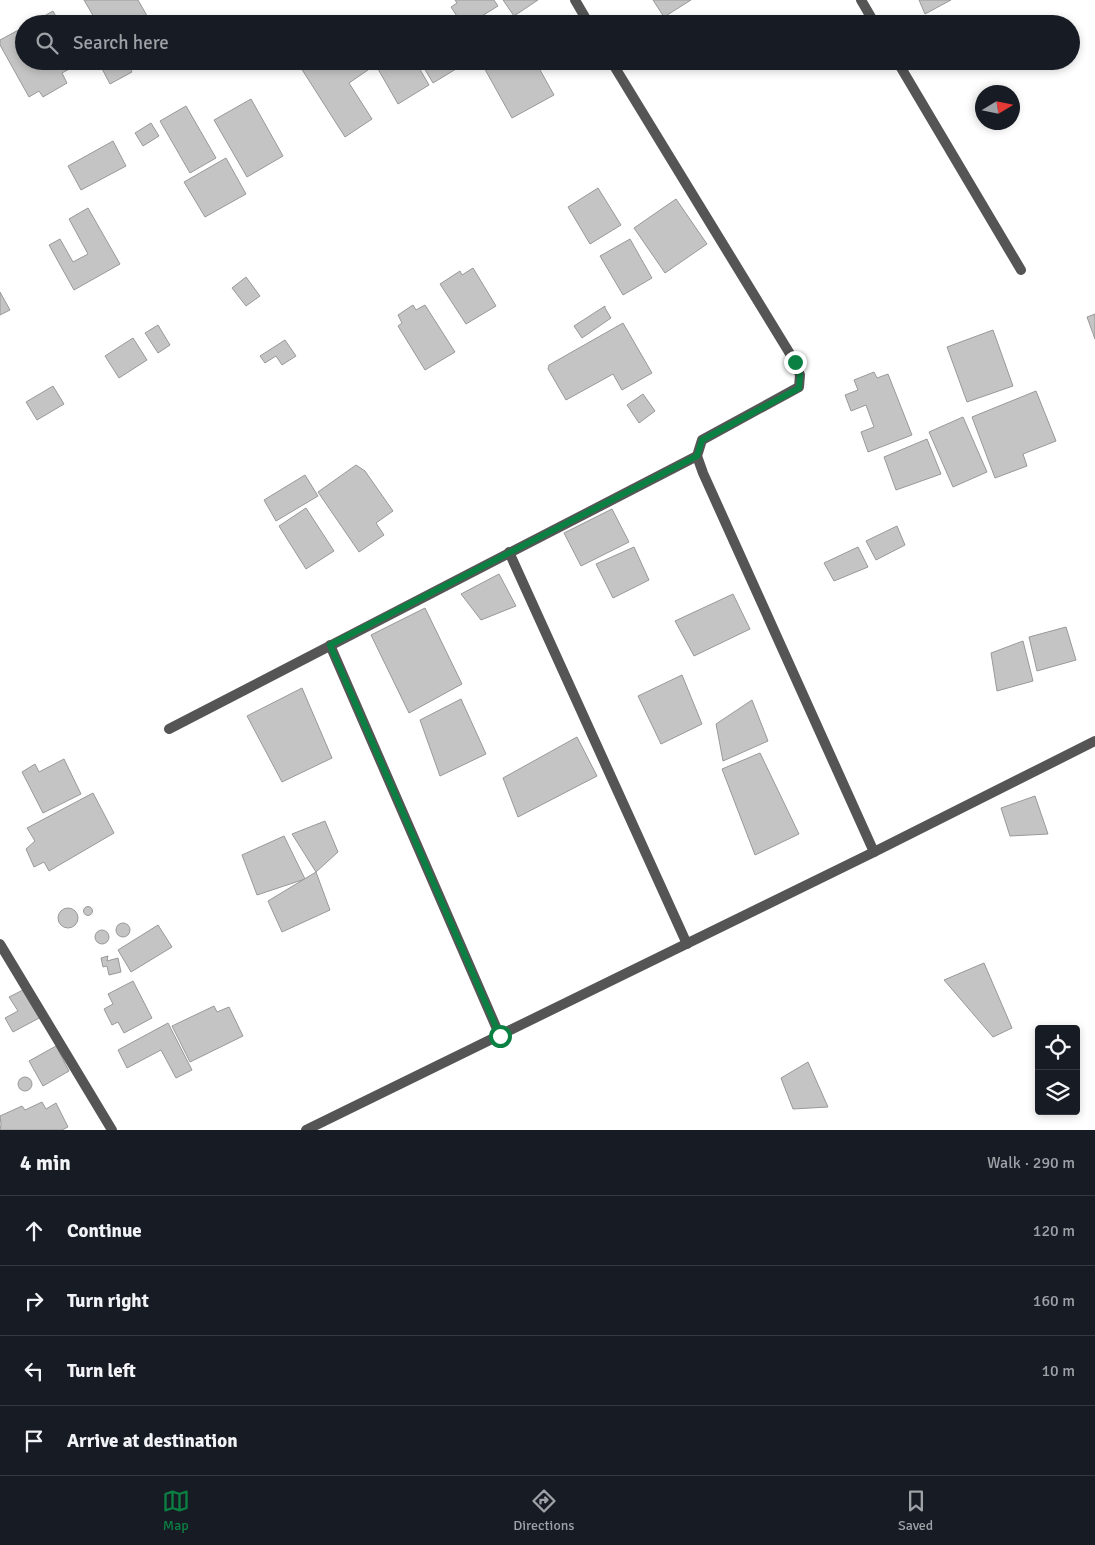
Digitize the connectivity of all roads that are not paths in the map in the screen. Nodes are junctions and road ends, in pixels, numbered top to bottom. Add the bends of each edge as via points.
1 (574, 0) edge
2 (861, 0) edge
3 (583, 15) edge
4 (870, 15) edge
5 (617, 70) edge
6 (902, 70) edge
7 (1020, 270) dead end
8 (697, 456) junction
9 (510, 552) junction
10 (330, 645) junction
11 (169, 729) dead end
12 (1095, 741) edge
13 (874, 852) junction
14 (0, 944) edge
15 (687, 944) junction
16 (500, 1036) junction
17 (112, 1130) edge
18 (306, 1130) edge

1 - 3 street
2 - 4 street
5 - 8 street via 800,375 799,388 702,440
6 - 7 street
8 - 9 street
8 - 13 street
9 - 10 street
9 - 15 street
10 - 11 street
10 - 16 street
12 - 13 street
13 - 15 street
14 - 17 street
15 - 16 street
16 - 18 street

